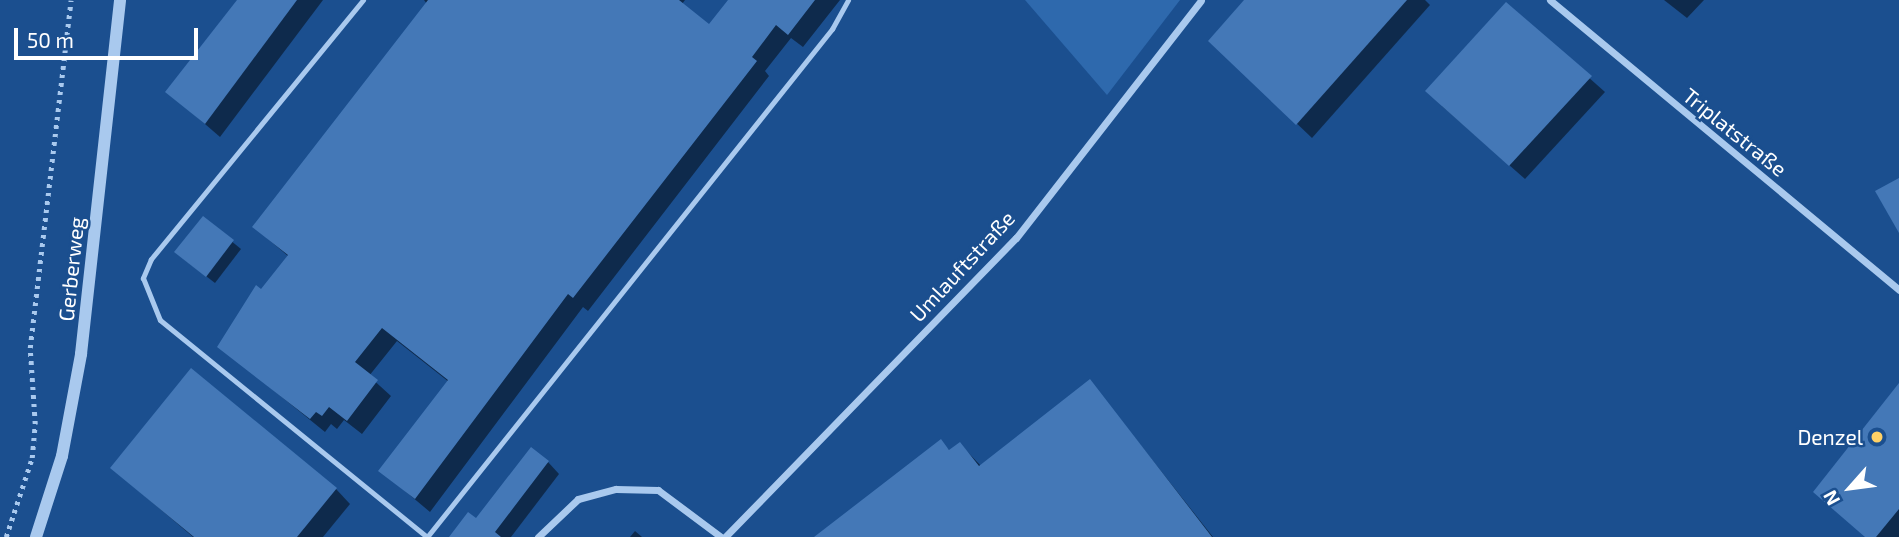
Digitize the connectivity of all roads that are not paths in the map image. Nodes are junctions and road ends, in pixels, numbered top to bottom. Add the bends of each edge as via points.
1 (120, 0) edge
2 (363, 0) edge
3 (848, 0) edge
4 (1201, 0) edge
5 (1550, 0) edge
6 (1899, 290) edge
7 (36, 537) edge
8 (427, 537) edge
9 (538, 537) edge
10 (723, 537) edge

1 - 7 street, Gerberweg via 81,354 62,456
2 - 8 lane via 151,259 144,278 160,320
3 - 8 lane via 832,29
4 - 10 street, Umlauftstraße via 1016,238
5 - 6 street, Triplatstraße
9 - 10 street via 578,499 616,489 658,490

